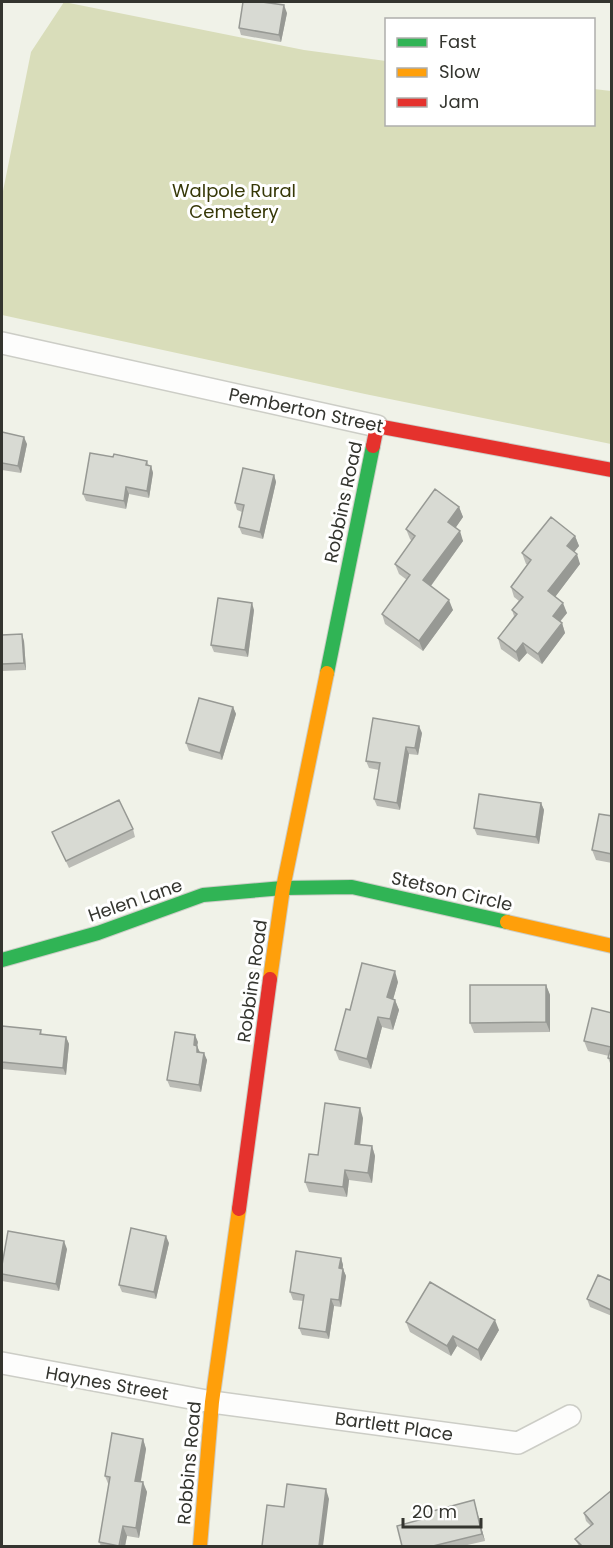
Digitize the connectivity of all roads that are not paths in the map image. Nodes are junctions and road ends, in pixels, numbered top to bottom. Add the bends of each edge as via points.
1 (2, 343) edge
2 (377, 426) junction
3 (612, 470) edge
4 (283, 888) junction
5 (612, 946) edge
6 (2, 960) edge
7 (2, 1363) edge
8 (212, 1402) junction
9 (570, 1416) dead end
10 (200, 1546) edge

1 - 2 street, Pemberton Street
2 - 3 street, Pemberton Street
2 - 4 street, Robbins Road
4 - 5 street, Stetson Circle via 352,887
4 - 6 street, Helen Lane via 203,895 99,933
4 - 8 street, Robbins Road
7 - 8 street, Haynes Street
8 - 9 street, Bartlett Place via 518,1443
8 - 10 street, Robbins Road

